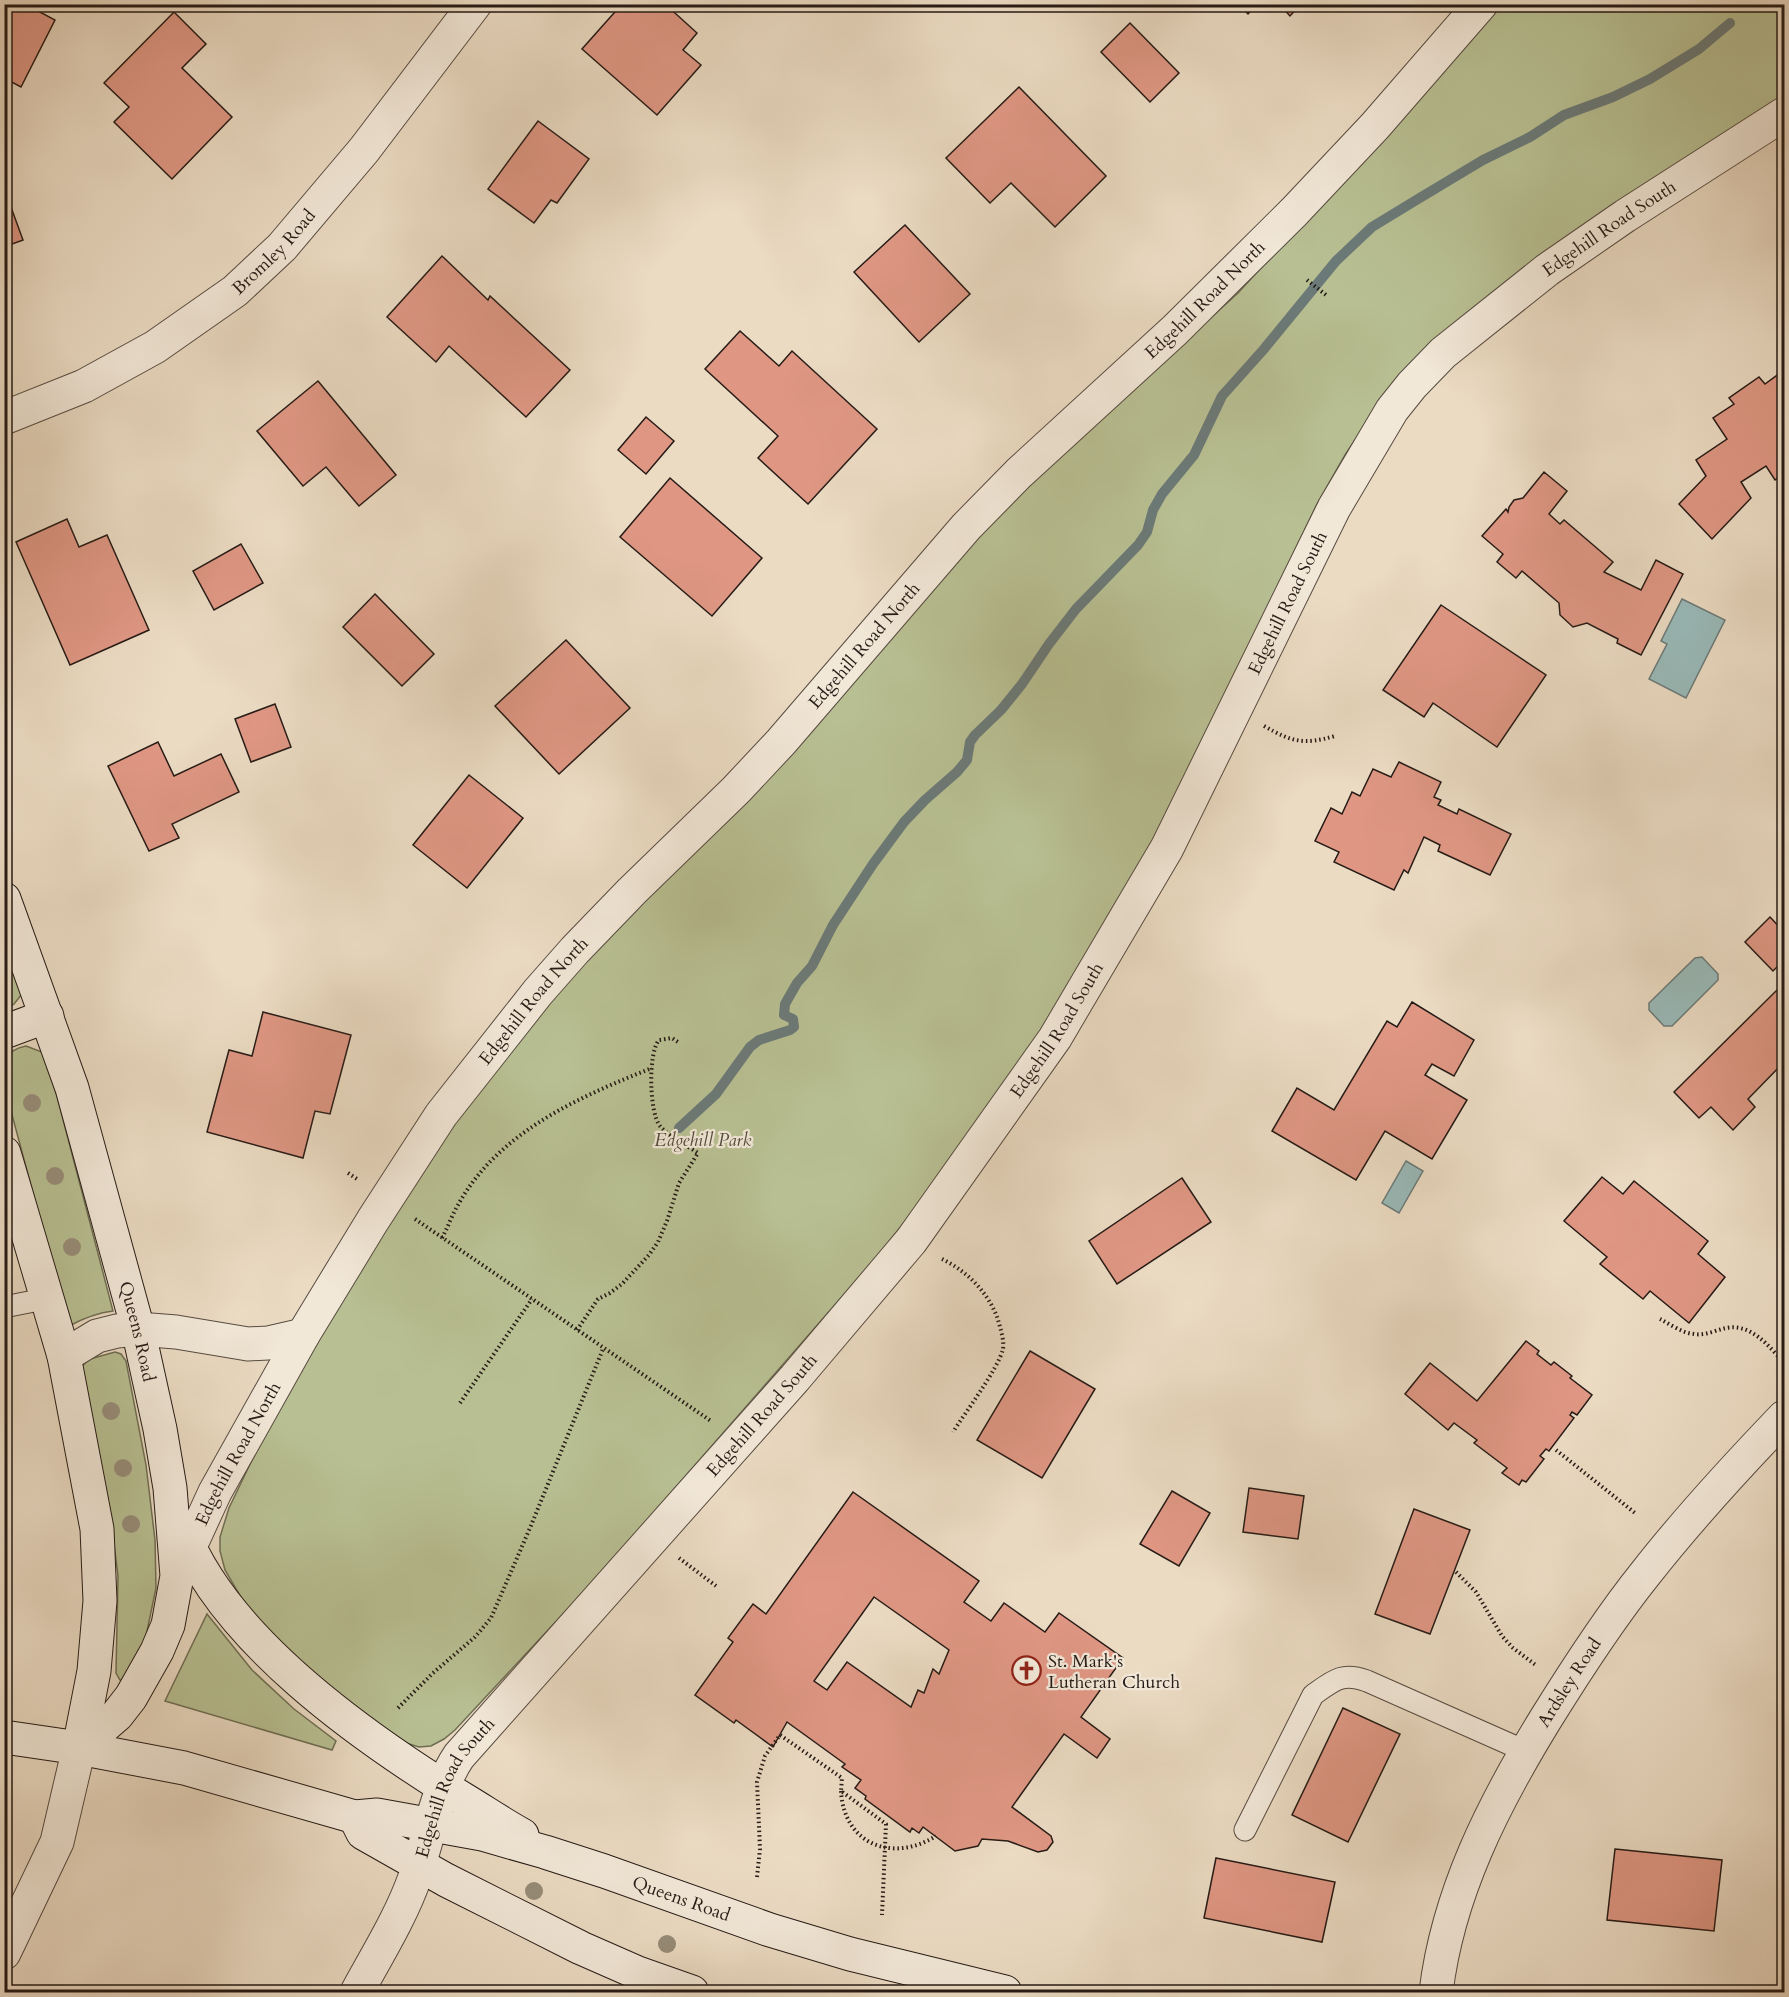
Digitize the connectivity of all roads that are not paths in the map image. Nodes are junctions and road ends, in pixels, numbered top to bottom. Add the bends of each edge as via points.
1 (475, 4) edge
2 (1481, 4) edge
3 (1785, 114) edge
4 (4, 418) edge
5 (4, 899) edge
6 (47, 1016) junction
7 (4, 1032) edge
8 (4, 1153) edge
9 (49, 1298) junction
10 (4, 1306) edge
11 (138, 1329) junction
12 (303, 1335) junction
13 (64, 1356) junction
14 (1785, 1417) edge
15 (170, 1488) junction
16 (189, 1545) junction
17 (177, 1576) junction
18 (4, 1737) edge
19 (79, 1748) junction
20 (1525, 1751) junction
21 (444, 1787) junction
22 (355, 1817) junction
23 (432, 1824) junction
24 (1245, 1830) dead end
25 (568, 1860) junction
26 (419, 1865) junction
27 (4, 1953) edge
28 (955, 1987) edge
29 (357, 1992) edge
30 (692, 1992) edge
31 (1005, 1992) edge
32 (1436, 1992) edge

1 - 4 street, Bromley Road via 364,150 282,247 235,291 155,347 84,386
2 - 12 street, Edgehill Road North via 1294,212 966,527 781,742 575,950 441,1115
3 - 21 street, Edgehill Road South via 1547,270 1443,353 1412,385 1392,410 1334,508 1167,848 1055,1038 911,1241 795,1378 468,1744 452,1766
5 - 6 street, Queens Road
6 - 7 street
6 - 11 street, Queens Road via 72,1088
8 - 9 street
9 - 10 lane
9 - 13 street
11 - 12 street via 248,1344
11 - 13 street via 97,1336
11 - 15 street, Queens Road
12 - 16 street, Edgehill Road North
13 - 19 street via 97,1529 100,1590 94,1671
14 - 20 street, Ardsley Road via 1645,1574 1593,1645
15 - 16 street
15 - 17 street, Queens Road
16 - 17 street, Edgehill Road North
16 - 21 street via 210,1583 291,1674 381,1745
17 - 19 street, Queens Road via 168,1625 136,1690 117,1715
18 - 19 street
19 - 22 street, Queens Road via 184,1768
19 - 27 street via 57,1842
20 - 24 lane via 1352,1675 1333,1680 1313,1695
20 - 32 street, Ardsley Road via 1489,1818 1459,1891
21 - 23 street, Edgehill Road South
21 - 25 street
22 - 23 street, Queens Road via 377,1815
22 - 26 street via 363,1833
23 - 25 street, Queens Road via 482,1834
23 - 26 street, Edgehill Road South
25 - 28 street, Queens Road via 770,1930
26 - 29 street, Edgehill Road South via 407,1899
26 - 30 street via 581,1948
28 - 31 street, Queens Road

